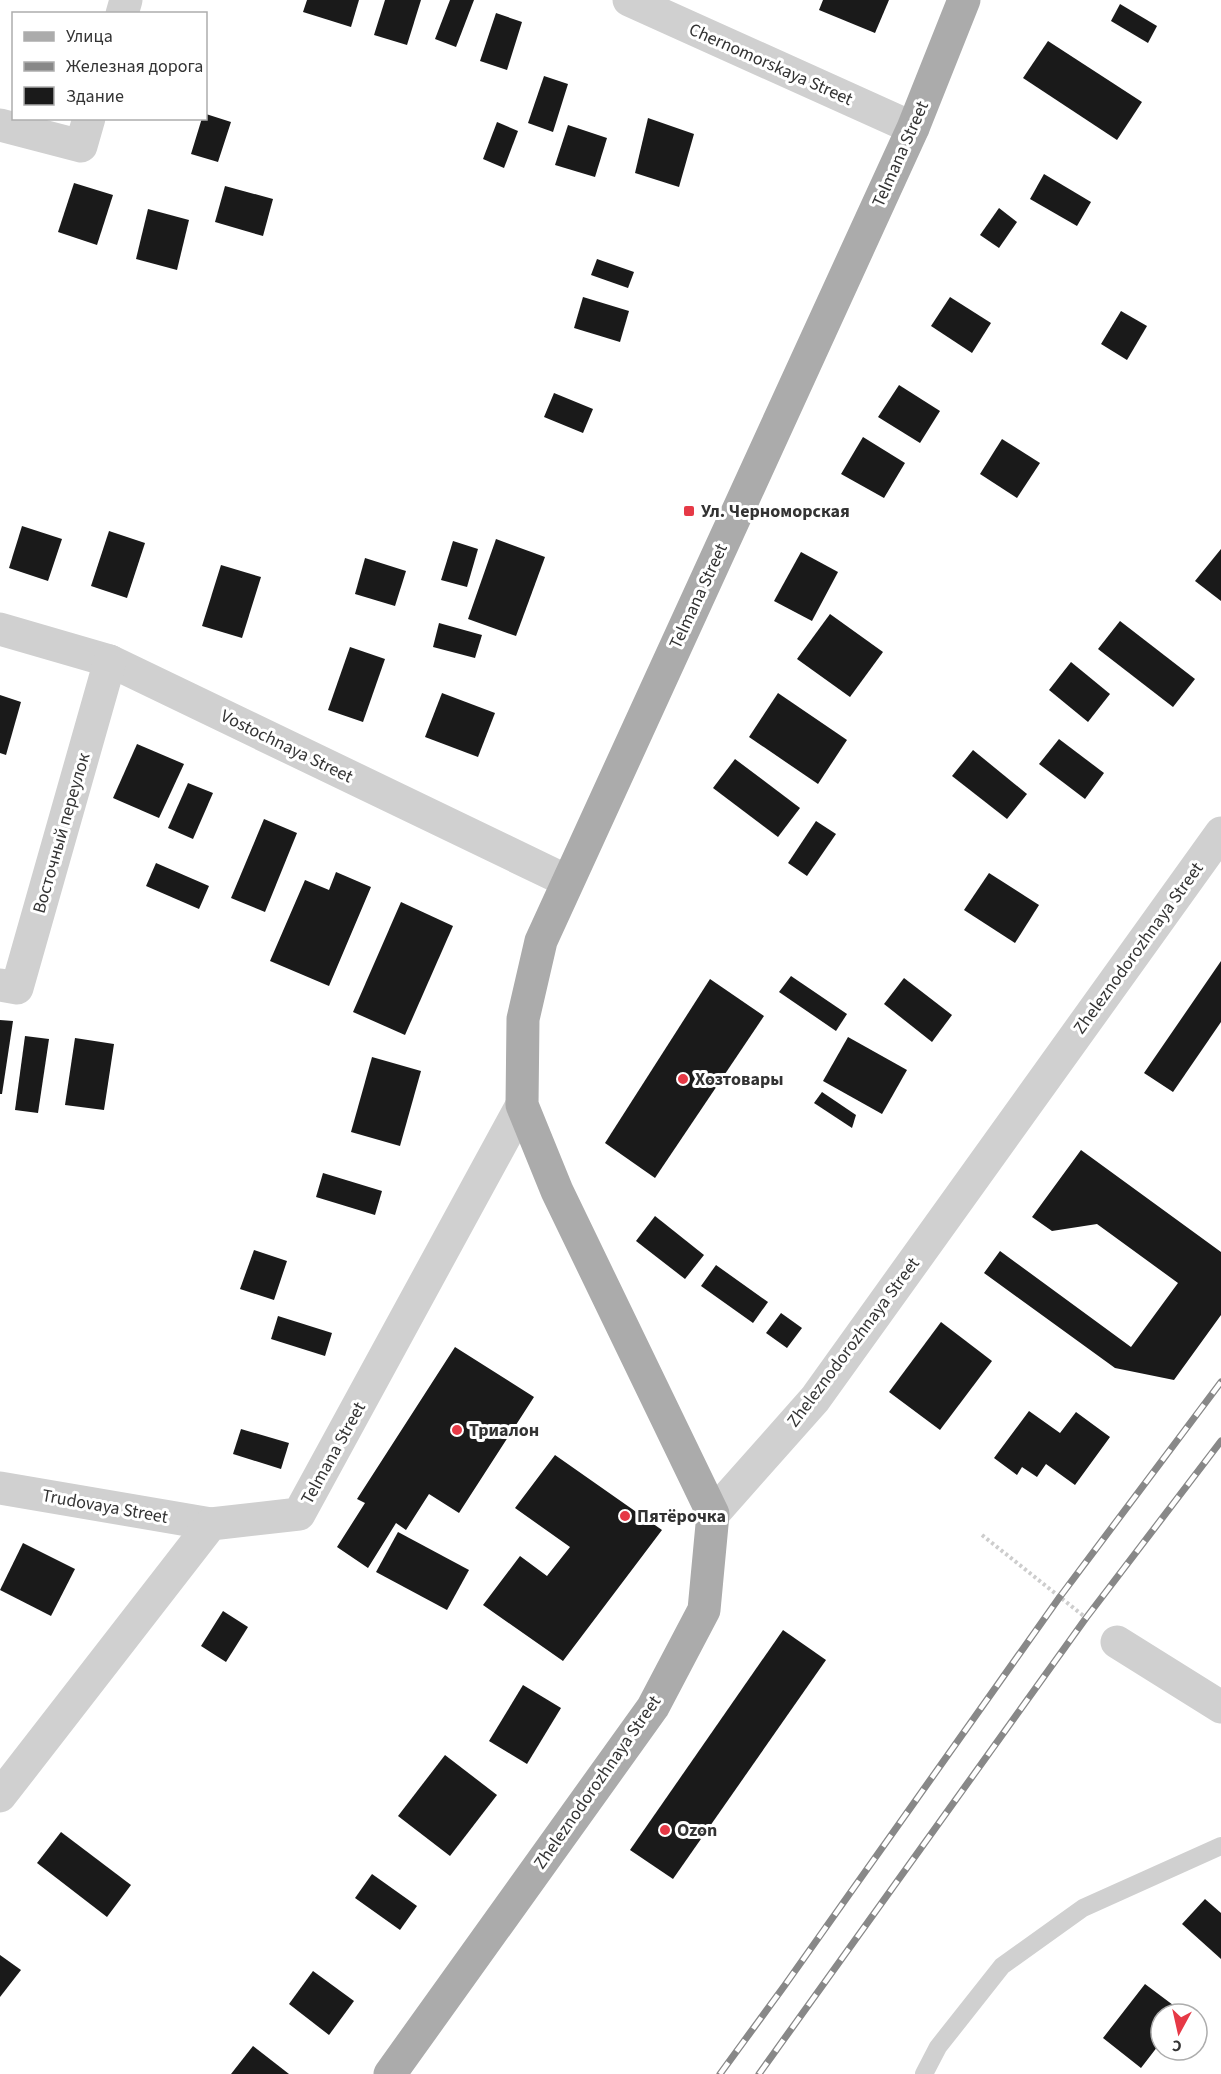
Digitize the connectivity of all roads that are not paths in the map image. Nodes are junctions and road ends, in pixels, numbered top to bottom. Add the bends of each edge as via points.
1 (629, 0) edge
2 (964, 0) edge
3 (88, 120) edge
4 (0, 125) edge
5 (913, 128) junction
6 (0, 629) edge
7 (110, 661) junction
8 (1221, 833) edge
9 (567, 881) junction
10 (0, 985) edge
11 (522, 1105) junction
12 (0, 1488) edge
13 (713, 1514) junction
14 (211, 1524) junction
15 (1117, 1641) road end
16 (1221, 1707) edge
17 (0, 1796) edge
18 (1221, 1846) edge
19 (390, 2074) edge
20 (924, 2074) edge

1 - 5 street, Chernomorskaya Street
2 - 5 main road, Telmana Street
3 - 4 street via 81,146
5 - 9 main road, Telmana Street
6 - 7 street, Vostochnaya Street
7 - 9 street, Vostochnaya Street
7 - 10 street, Восточный переулок via 17,988
8 - 13 street, Zheleznodorozhnaya Street via 815,1399
9 - 11 main road, Telmana Street via 541,941 523,1019
11 - 13 main road, Telmana Street via 557,1191
11 - 14 street, Telmana Street via 299,1514
12 - 14 street, Trudovaya Street
13 - 19 main road, Zheleznodorozhnaya Street via 705,1610 653,1707
14 - 17 street
15 - 16 street
18 - 20 lane via 1083,1908 1002,1966 938,2046

